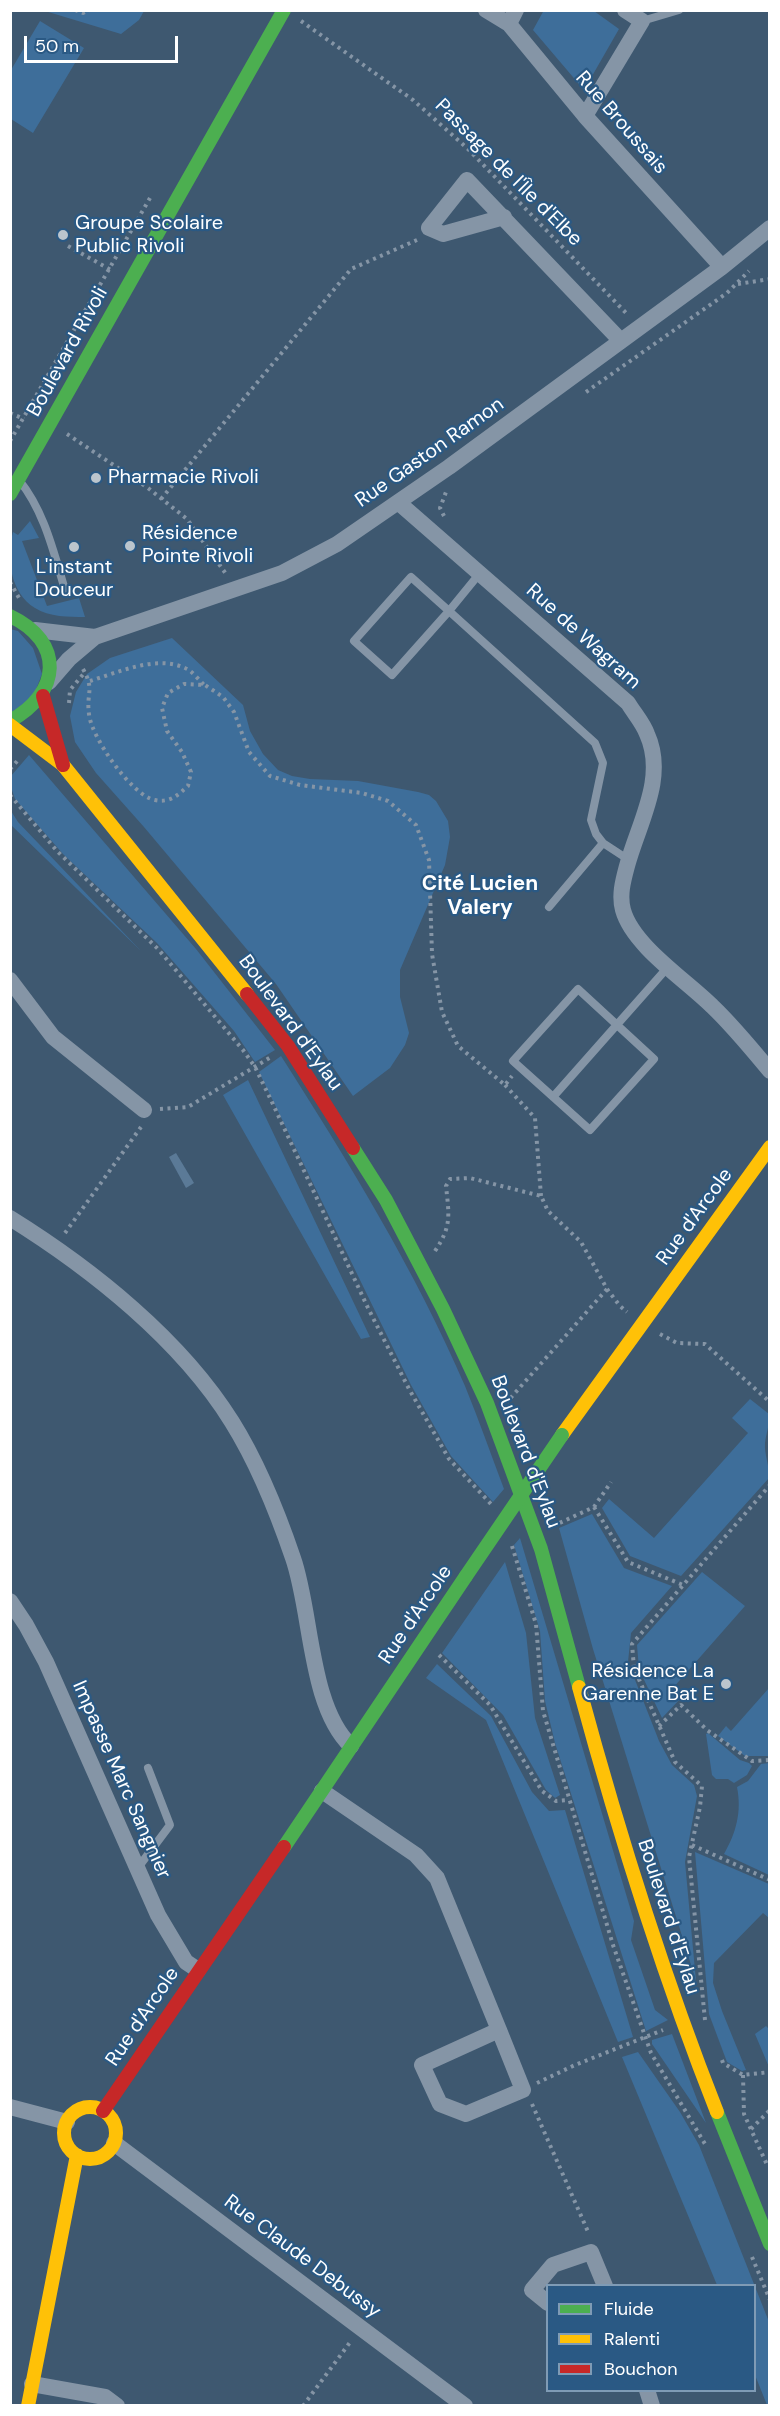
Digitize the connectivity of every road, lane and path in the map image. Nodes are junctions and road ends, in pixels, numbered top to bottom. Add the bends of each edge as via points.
1 (75, 10) edge
2 (90, 10) edge
3 (486, 10) edge
4 (625, 10) edge
5 (679, 10) edge
6 (290, 14) edge
7 (513, 17) edge
8 (642, 21) junction
9 (585, 116) junction
10 (468, 148) junction
11 (473, 164) dead end
12 (151, 197) dead end
13 (504, 217) junction
14 (770, 217) edge
15 (429, 228) junction
16 (770, 228) edge
17 (755, 240) junction
18 (68, 246) dead end
19 (756, 263) dead end
20 (722, 267) junction
21 (110, 269) junction
22 (770, 279) edge
23 (131, 280) junction
24 (736, 285) junction
25 (640, 328) junction
26 (621, 341) junction
27 (582, 395) dead end
28 (10, 413) edge
29 (24, 419) junction
30 (50, 422) junction
31 (10, 441) edge
32 (19, 479) junction
33 (456, 485) dead end
34 (10, 494) edge
35 (161, 499) junction
36 (399, 503) junction
37 (448, 526) dead end
38 (480, 573) junction
39 (10, 582) edge
40 (237, 589) junction
41 (66, 593) dead end
42 (27, 606) dead end
43 (448, 611) junction
44 (13, 614) edge
45 (34, 630) junction
46 (95, 637) junction
47 (75, 654) junction
48 (90, 681) junction
49 (205, 685) junction
50 (46, 689) junction
51 (10, 723) edge
52 (63, 765) junction
53 (10, 795) edge
54 (603, 843) junction
55 (629, 860) junction
56 (549, 908) dead end
57 (669, 966) junction
58 (10, 980) edge
59 (617, 1025) junction
60 (288, 1046) junction
61 (255, 1067) junction
62 (519, 1067) junction
63 (770, 1071) edge
64 (505, 1085) junction
65 (553, 1097) junction
66 (144, 1110) joint
67 (140, 1129) dead end
68 (770, 1147) edge
69 (541, 1196) junction
70 (10, 1218) edge
71 (55, 1246) junction
72 (422, 1269) junction
73 (607, 1289) junction
74 (642, 1324) junction
75 (770, 1402) edge
76 (492, 1419) junction
77 (611, 1482) dead end
78 (770, 1485) edge
79 (594, 1507) junction
80 (496, 1514) dead end
81 (536, 1534) junction
82 (511, 1544) dead end
83 (683, 1586) junction
84 (10, 1601) edge
85 (423, 1639) junction
86 (659, 1726) junction
87 (351, 1746) junction
88 (770, 1760) edge
89 (148, 1768) dead end
90 (322, 1791) junction
91 (569, 1800) junction
92 (692, 1845) junction
93 (137, 1869) junction
94 (770, 1880) edge
95 (198, 1970) junction
96 (705, 2020) junction
97 (682, 2024) junction
98 (499, 2030) junction
99 (709, 2031) dead end
100 (644, 2036) junction
101 (718, 2052) dead end
102 (770, 2072) edge
103 (743, 2075) junction
104 (523, 2090) junction
105 (10, 2108) edge
106 (770, 2110) edge
107 (103, 2111) junction
108 (67, 2122) junction
109 (751, 2129) junction
110 (114, 2143) junction
111 (707, 2150) dead end
112 (77, 2156) junction
113 (768, 2167) dead end
114 (770, 2244) edge
115 (748, 2249) dead end
116 (591, 2252) junction
117 (604, 2284) edge
118 (770, 2300) edge
119 (546, 2301) edge
120 (361, 2327) junction
121 (32, 2384) junction
122 (28, 2406) edge
123 (117, 2406) edge
124 (303, 2406) edge
125 (465, 2406) edge

1 - 2 path
3 - 7 street, Rue Broussais
4 - 8 street
5 - 8 lane
6 - 10 path, Passage de l'Île d'Elbe via 413,100
6 - 23 main road, Boulevard Rivoli
7 - 9 street, Rue Broussais
8 - 9 street
9 - 20 street, Rue Broussais
10 - 11 path
10 - 25 path, Passage de l'Île d'Elbe
12 - 21 path
13 - 15 street via 442,234
13 - 15 street via 467,180
13 - 26 street
14 - 17 street, Rue Gaston Ramon
15 - 35 path via 415,243 351,268
16 - 17 street, Rue Gaston Ramon
17 - 20 street, Rue Gaston Ramon
18 - 21 path
19 - 24 path
20 - 24 path
20 - 25 street, Rue Gaston Ramon
21 - 23 path
21 - 29 path
22 - 24 path
23 - 30 main road, Boulevard Rivoli
24 - 27 path
25 - 26 street, Rue Gaston Ramon
26 - 36 street, Rue Gaston Ramon
28 - 29 path
29 - 31 path
30 - 32 main road, Boulevard Rivoli
30 - 35 path
32 - 34 main road, Boulevard Rivoli
32 - 41 lane via 43,520
33 - 37 path via 446,492 440,508
35 - 40 path via 188,519
36 - 38 street, Rue de Wagram
36 - 40 street, Rue Gaston Ramon via 337,544 282,573
38 - 43 lane
38 - 55 street, Rue de Wagram via 628,703 648,735 654,765 651,794
39 - 42 path
40 - 46 street, Rue Gaston Ramon
43 - 43 lane via 411,578 354,641 392,675
43 - 54 lane via 595,743 603,763 591,820
44 - 45 main road
45 - 46 street, Rue Gaston Ramon
45 - 50 main road, Boulevard d'Eylau via 45,645 50,663
46 - 47 street, Rue Gaston Ramon
47 - 48 path
47 - 50 street, Rue Gaston Ramon
48 - 49 path via 166,662 188,669
48 - 49 path via 89,715 100,742 129,785 154,800 172,800 188,786 191,772 167,731 162,708 168,693 184,684
49 - 64 path via 223,697 234,712 249,752 270,776 388,801 416,825 429,861 432,954 442,1012 458,1046
50 - 51 main road via 34,708
50 - 52 main road, Boulevard d'Eylau
51 - 52 main road, Boulevard d'Eylau
52 - 60 main road, Boulevard d'Eylau
53 - 61 path via 57,851 158,949
54 - 55 lane
54 - 56 lane
55 - 57 street, Rue de Wagram via 621,890 622,908 640,940
57 - 59 lane
57 - 63 street, Rue de Wagram via 733,1027
58 - 66 street via 53,1037
59 - 62 lane via 578,989 513,1061
59 - 65 lane
59 - 65 lane via 654,1059 590,1130
60 - 61 path
60 - 72 main road, Boulevard d'Eylau via 386,1200
61 - 66 path via 188,1107
61 - 80 path via 409,1389 449,1459
62 - 64 path
62 - 65 lane
64 - 69 path via 535,1118
67 - 71 path
68 - 74 main road, Rue d'Arcole
69 - 72 path via 470,1178 450,1179 446,1186 449,1215 445,1235
69 - 73 path via 548,1211 581,1242
70 - 71 street
71 - 87 street via 145,1320 194,1371 232,1422 264,1484 294,1560 322,1695 340,1736
72 - 76 main road, Boulevard d'Eylau
73 - 74 path
73 - 76 path
74 - 75 path via 677,1343 705,1344
74 - 85 main road, Rue d'Arcole, bridge
76 - 81 main road, Boulevard d'Eylau
77 - 79 path
78 - 83 path
79 - 81 path
79 - 83 path via 628,1562
81 - 97 main road, Boulevard d'Eylau via 601,1767
82 - 91 path via 536,1624 543,1711
83 - 86 path via 632,1644 634,1668
84 - 93 street, Impasse Marc Sangnier via 46,1662
85 - 87 main road, Rue d'Arcole
85 - 91 path via 490,1705 542,1791 556,1801
86 - 88 path via 681,1705 707,1730 752,1761
86 - 92 path via 675,1762 702,1786
87 - 90 main road, Rue d'Arcole
89 - 93 lane via 170,1826
90 - 95 main road, Rue d'Arcole
90 - 98 street via 416,1854 437,1878
91 - 100 path
92 - 94 path
92 - 96 path via 689,1857
93 - 95 street, Impasse Marc Sangnier via 186,1962
95 - 107 main road, Rue d'Arcole
96 - 97 path
96 - 99 path
97 - 100 path
97 - 114 main road, Boulevard d'Eylau
98 - 104 street
98 - 104 street via 422,2065 440,2104 466,2114
100 - 104 path
100 - 111 path
101 - 103 path via 723,2063
102 - 103 path
103 - 109 path via 744,2114
104 - 116 path via 590,2238
105 - 108 street
106 - 109 path
107 - 108 main road via 79,2110
107 - 110 main road via 113,2121
108 - 112 main road via 65,2137
109 - 113 path
110 - 112 main road via 99,2158
110 - 120 street, Rue Claude Debussy
112 - 121 main road
115 - 118 path
116 - 117 street
116 - 119 street via 553,2265 532,2290
120 - 124 path
120 - 125 street, Rue Claude Debussy
121 - 122 main road
121 - 123 street via 105,2397

